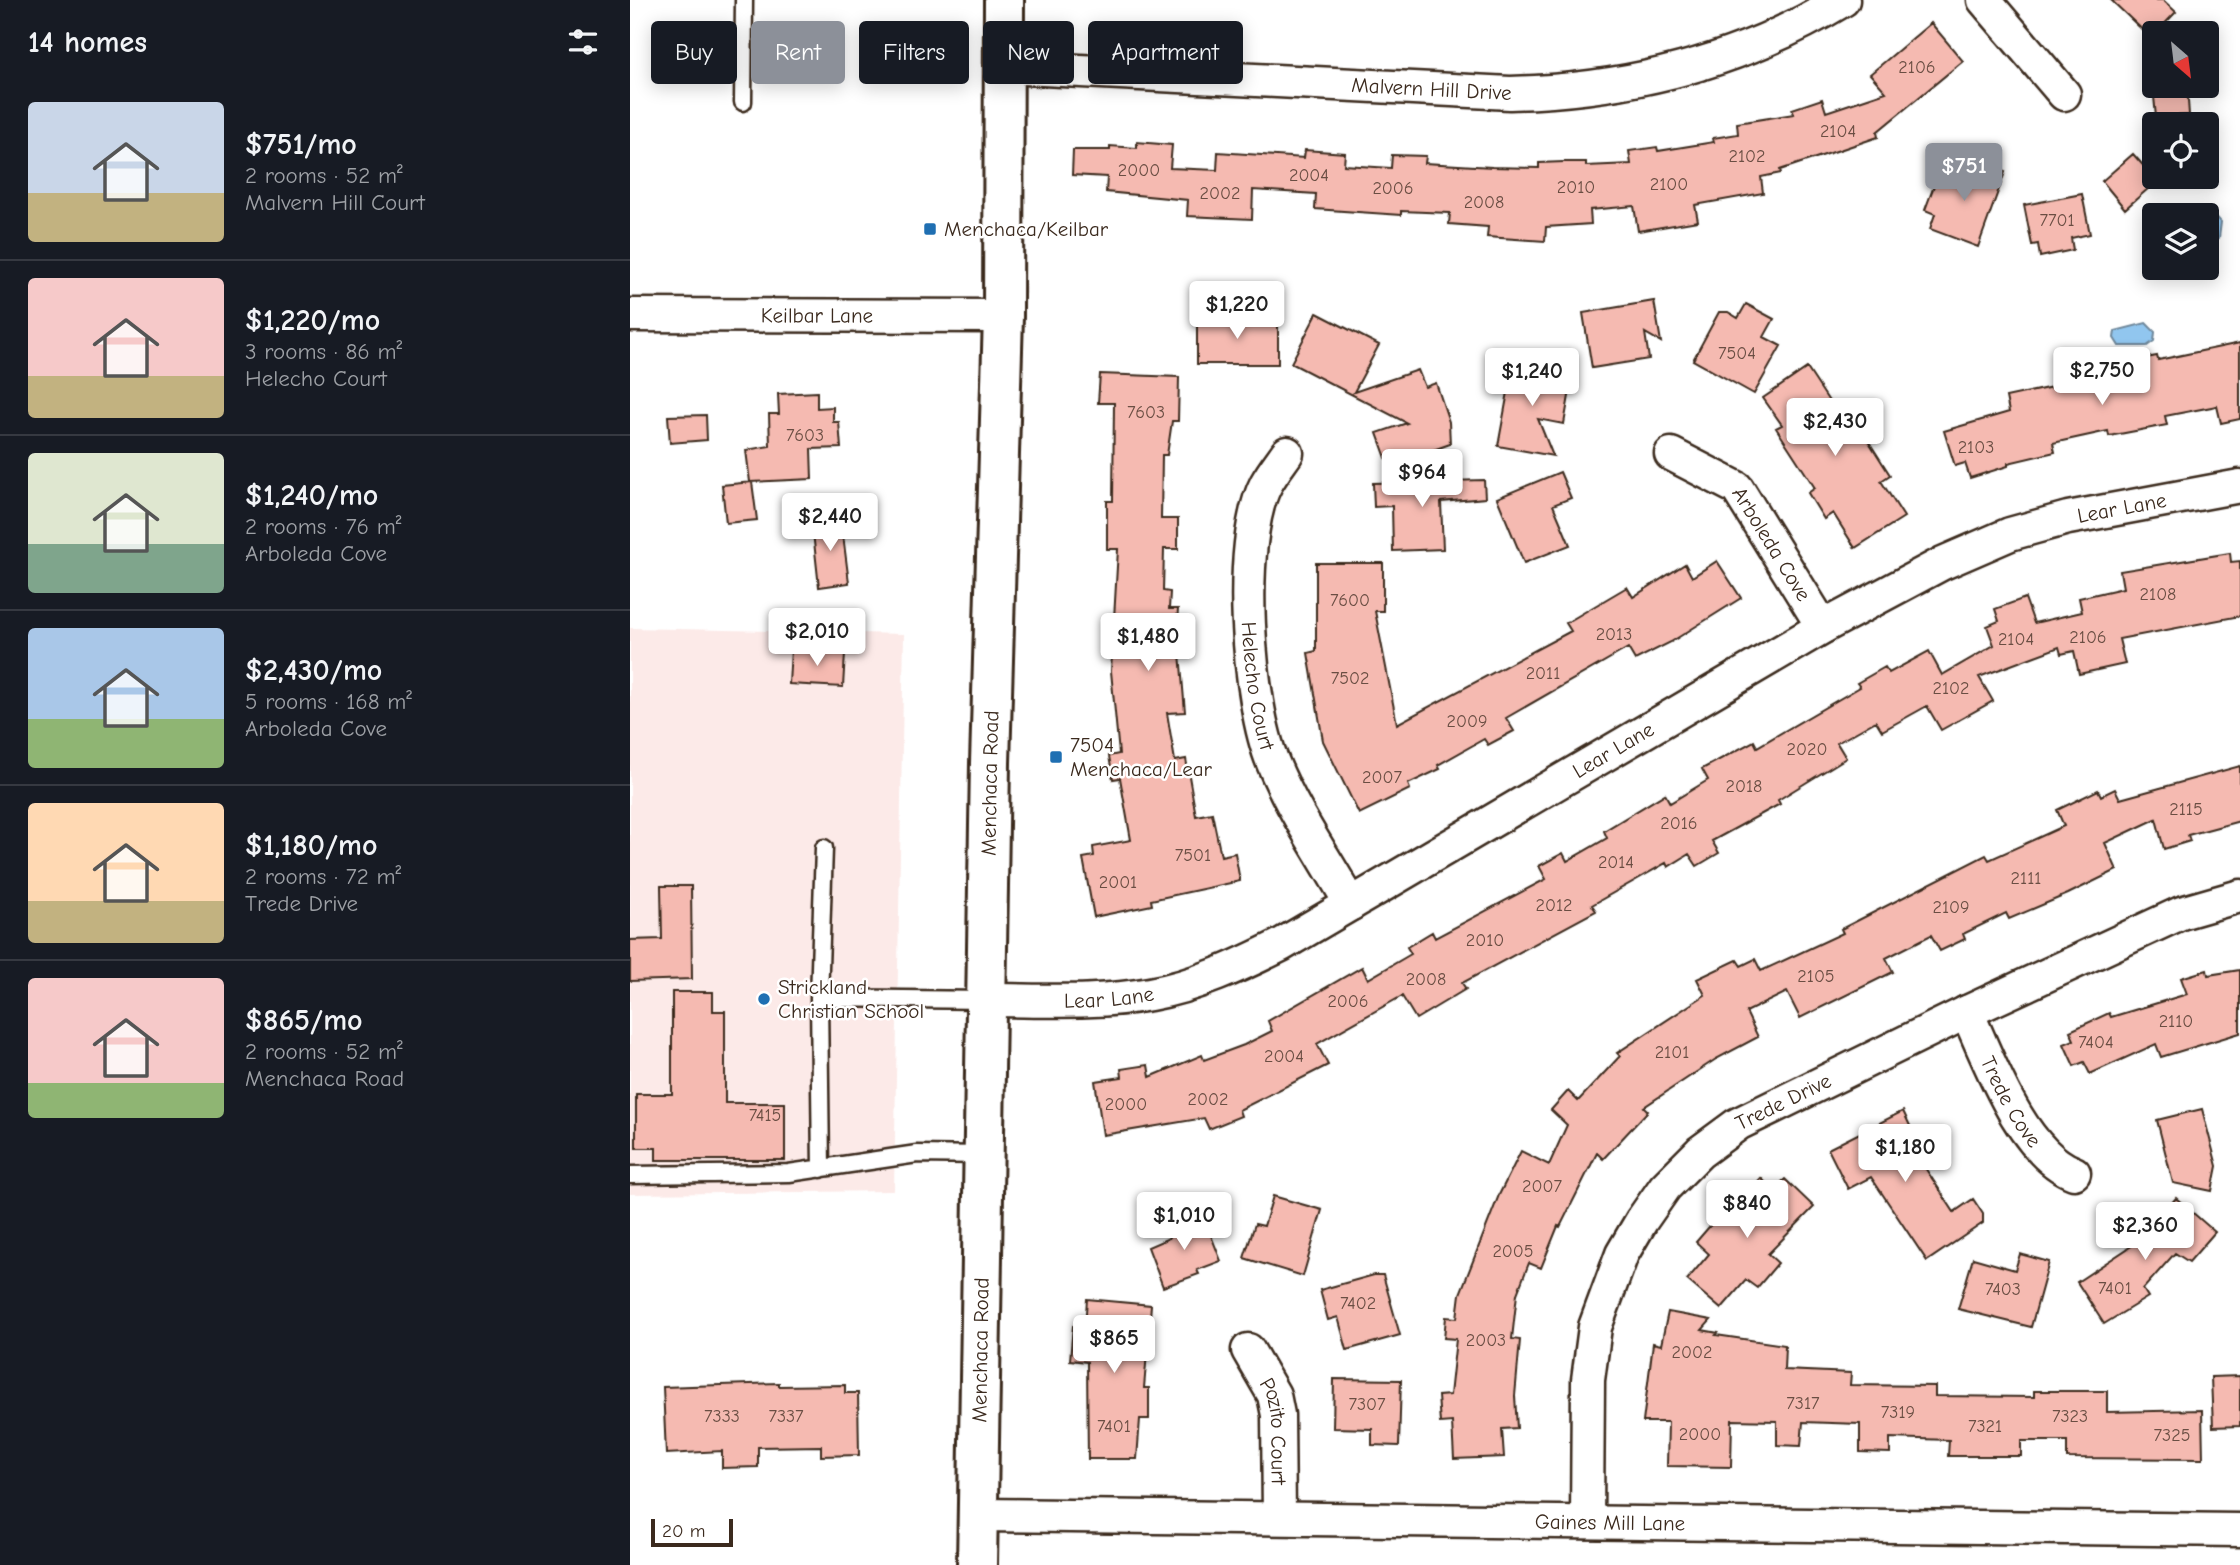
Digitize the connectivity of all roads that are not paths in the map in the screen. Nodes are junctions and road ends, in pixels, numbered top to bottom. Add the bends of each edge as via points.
1 (744, 0) edge
2 (1004, 0) edge
3 (1843, 0) edge
4 (1984, 0) edge
5 (1004, 21) edge
6 (1074, 70) edge
7 (1003, 84) edge
8 (2064, 94) dead end
9 (743, 102) dead end
10 (630, 315) edge
11 (1003, 316) junction
12 (1287, 453) dead end
13 (1671, 454) dead end
14 (2240, 486) edge
15 (1823, 627) junction
16 (824, 848) dead end
17 (2240, 896) edge
18 (1351, 904) junction
19 (820, 998) junction
20 (988, 1000) junction
21 (1967, 1012) junction
22 (985, 1155) junction
23 (821, 1169) junction
24 (2074, 1173) dead end
25 (630, 1175) edge
26 (1248, 1350) dead end
27 (978, 1515) junction
28 (1279, 1517) junction
29 (1587, 1522) junction
30 (2240, 1530) edge
31 (977, 1565) edge

1 - 9 lane
2 - 5 main road, Menchaca Road
3 - 6 street, Malvern Hill Drive via 1771,38 1715,60 1638,81 1550,92
4 - 8 street
7 - 11 main road, Menchaca Road
10 - 11 street, Keilbar Lane
11 - 20 main road, Menchaca Road
12 - 18 street, Helecho Court via 1265,485 1252,542 1254,700 1272,762
13 - 15 street, Arboleda Cove via 1738,488
14 - 15 street, Lear Lane via 2068,518 2010,534
15 - 18 street, Lear Lane
16 - 19 lane
17 - 21 street, Trede Drive via 2182,913
18 - 20 street, Lear Lane via 1246,963 1185,986 1108,1000
19 - 20 lane
19 - 23 lane
20 - 22 main road, Menchaca Road
21 - 24 street, Trede Cove via 2027,1135 2058,1167
21 - 29 street, Trede Drive via 1738,1124 1700,1152 1665,1187 1622,1254 1595,1328 1588,1380
22 - 23 lane via 917,1154
22 - 27 main road, Menchaca Road
23 - 25 lane
26 - 28 street, Pozito Court via 1274,1395 1278,1415
27 - 28 street, Gaines Mill Lane
27 - 31 main road, Menchaca Road
28 - 29 street, Gaines Mill Lane
29 - 30 street, Gaines Mill Lane

